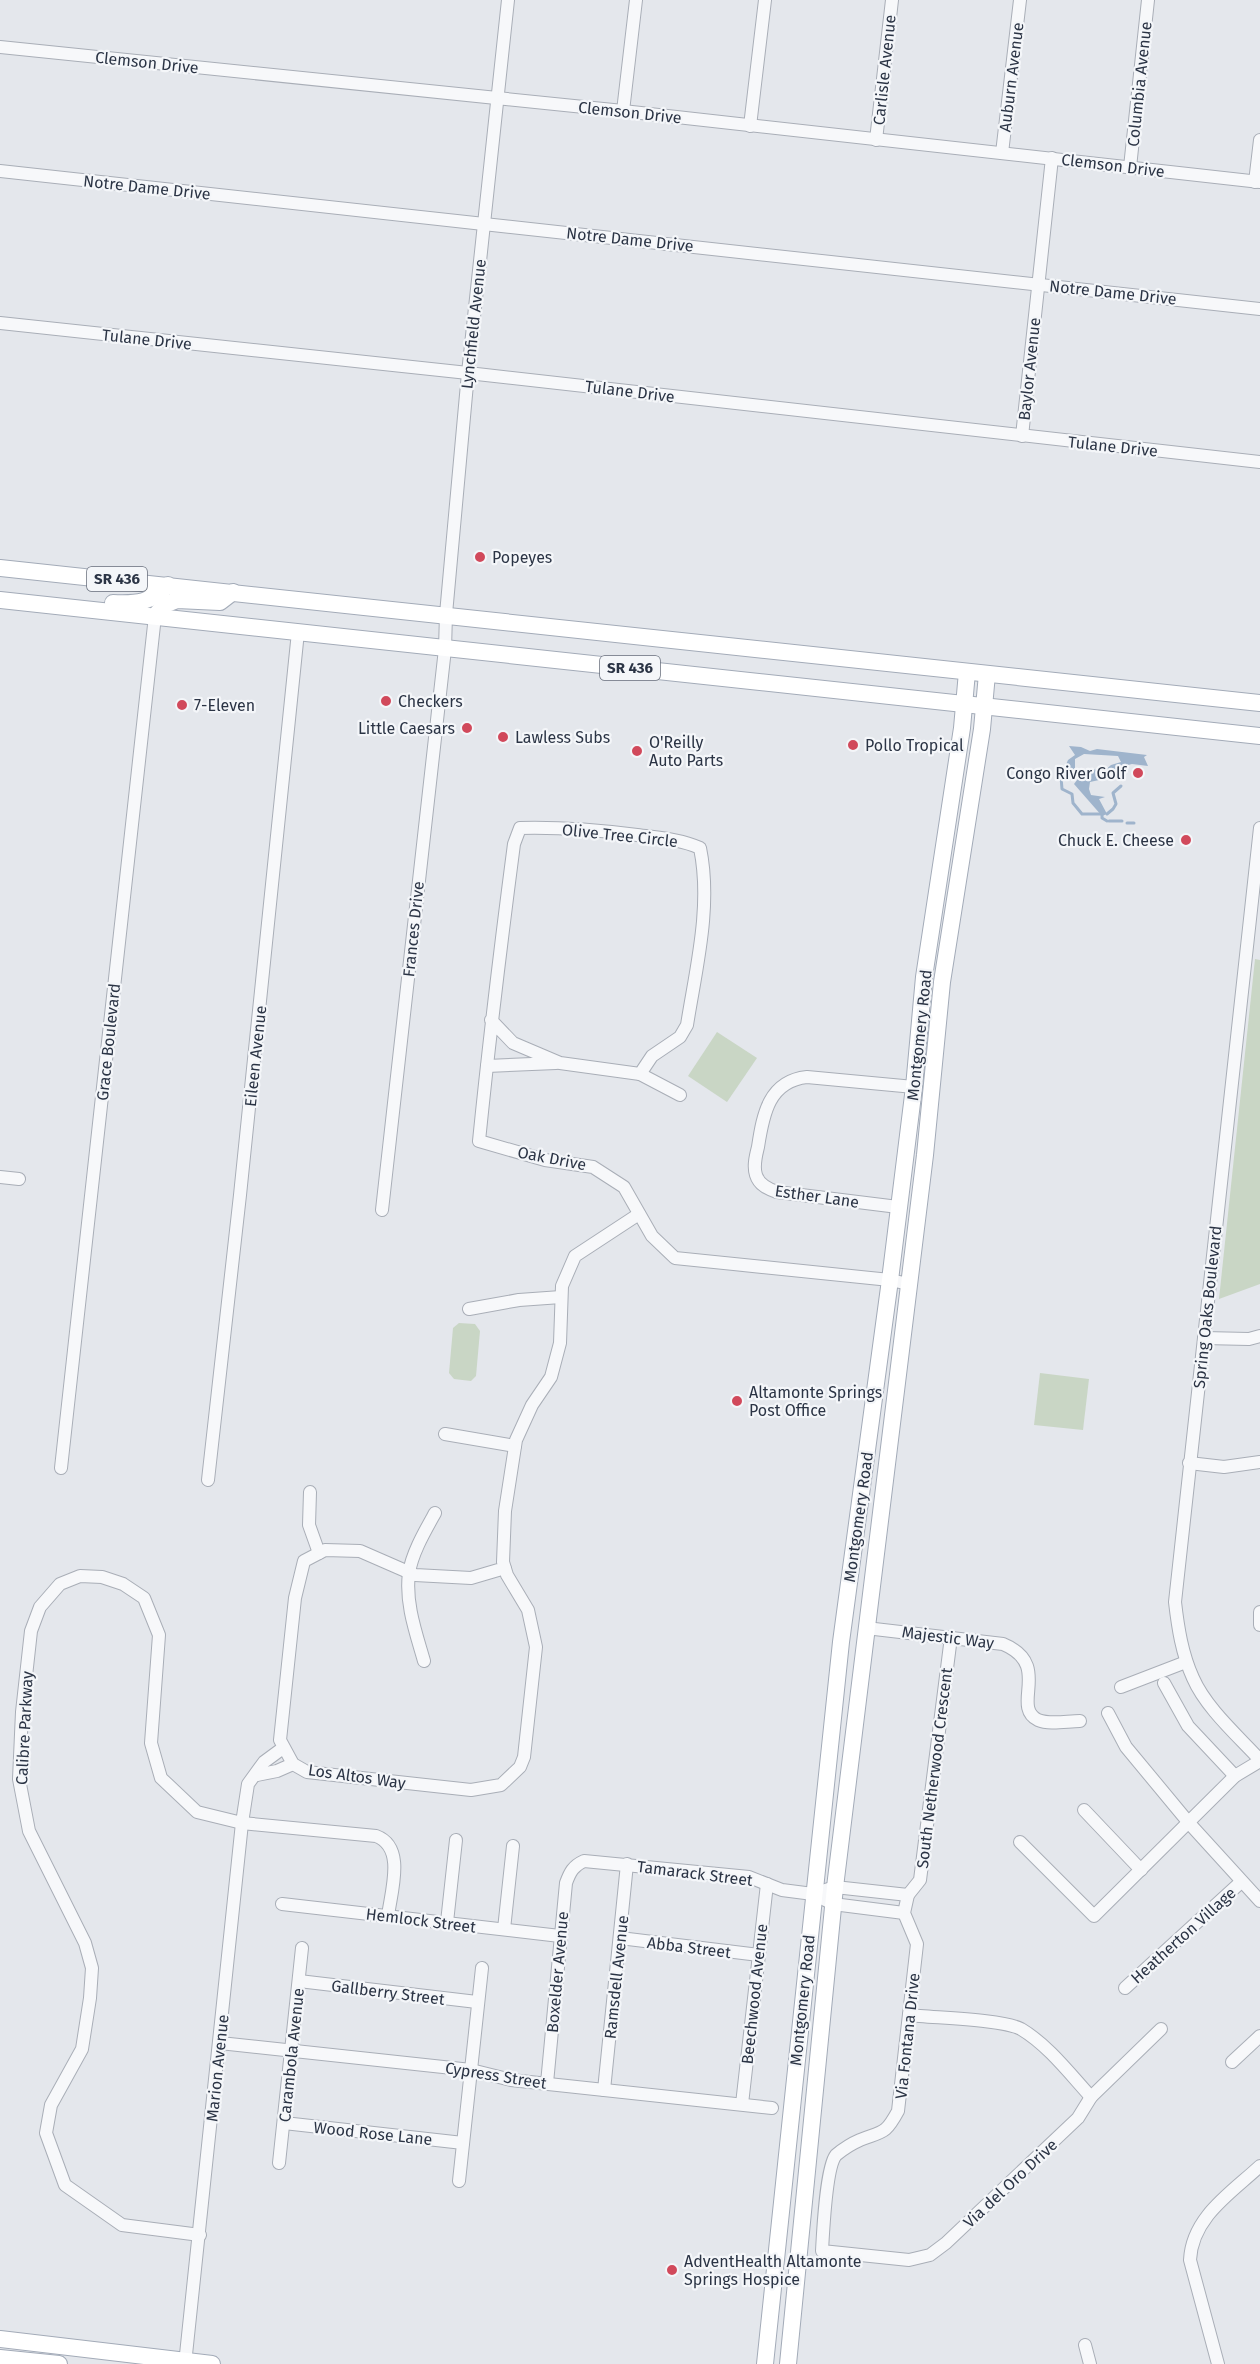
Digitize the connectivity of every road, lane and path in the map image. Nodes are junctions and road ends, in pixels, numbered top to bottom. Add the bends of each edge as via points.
1 (508, 0) edge
2 (636, 0) edge
3 (765, 0) edge
4 (892, 0) edge
5 (1020, 0) edge
6 (1148, 0) edge
7 (0, 47) edge
8 (496, 98) junction
9 (622, 111) junction
10 (750, 126) junction
11 (876, 140) junction
12 (1260, 140) edge
13 (1002, 153) junction
14 (1052, 158) junction
15 (1130, 167) junction
16 (0, 171) edge
17 (1258, 182) edge
18 (484, 223) junction
19 (1038, 284) junction
20 (1260, 309) edge
21 (0, 323) edge
22 (468, 373) junction
23 (1022, 436) junction
24 (1260, 462) edge
25 (0, 568) edge
26 (168, 585) junction
27 (234, 592) junction
28 (0, 600) edge
29 (43, 604) junction
30 (446, 614) junction
31 (155, 616) junction
32 (298, 632) junction
33 (445, 649) junction
34 (968, 672) junction
35 (987, 674) junction
36 (1260, 702) edge
37 (965, 704) junction
38 (984, 706) junction
39 (1260, 736) edge
40 (1260, 828) edge
41 (491, 1020) junction
42 (560, 1063) junction
43 (487, 1066) junction
44 (640, 1074) junction
45 (914, 1087) junction
46 (680, 1095) dead end
47 (925, 1155) junction
48 (0, 1177) edge
49 (19, 1179) dead end
50 (898, 1207) junction
51 (382, 1210) dead end
52 (639, 1214) junction
53 (890, 1280) junction
54 (909, 1284) junction
55 (561, 1297) junction
56 (469, 1309) dead end
57 (1260, 1336) edge
58 (1204, 1338) junction
59 (446, 1434) dead end
60 (515, 1446) junction
61 (1189, 1462) junction
62 (1260, 1462) edge
63 (61, 1468) dead end
64 (864, 1469) junction
65 (208, 1480) dead end
66 (884, 1485) junction
67 (310, 1492) dead end
68 (435, 1513) dead end
69 (319, 1553) junction
70 (505, 1568) junction
71 (409, 1572) junction
72 (1260, 1612) edge
73 (1260, 1625) edge
74 (866, 1628) junction
75 (951, 1637) junction
76 (424, 1661) dead end
77 (1186, 1662) junction
78 (1162, 1678) junction
79 (1121, 1686) dead end
80 (1108, 1713) dead end
81 (1080, 1721) dead end
82 (830, 1738) junction
83 (852, 1741) junction
84 (283, 1748) junction
85 (1260, 1761) edge
86 (293, 1764) junction
87 (257, 1775) junction
88 (1235, 1776) junction
89 (1084, 1810) dead end
90 (242, 1823) junction
91 (1189, 1823) junction
92 (456, 1840) dead end
93 (1020, 1842) dead end
94 (513, 1846) dead end
95 (627, 1864) junction
96 (576, 1865) joint
97 (1141, 1870) junction
98 (1241, 1882) junction
99 (767, 1884) junction
100 (813, 1894) junction
101 (908, 1895) junction
102 (834, 1896) junction
103 (1260, 1901) edge
104 (282, 1904) dead end
105 (904, 1913) junction
106 (388, 1916) junction
107 (447, 1922) junction
108 (504, 1929) junction
109 (561, 1936) junction
110 (620, 1938) junction
111 (302, 1948) dead end
112 (759, 1955) junction
113 (482, 1968) dead end
114 (299, 1981) junction
115 (1125, 1988) dead end
116 (477, 2002) junction
117 (909, 2015) junction
118 (1161, 2029) dead end
119 (1260, 2036) edge
120 (220, 2043) junction
121 (292, 2051) junction
122 (1232, 2062) dead end
123 (471, 2070) junction
124 (547, 2083) junction
125 (604, 2090) junction
126 (1091, 2097) junction
127 (742, 2104) junction
128 (772, 2108) dead end
129 (284, 2123) junction
130 (463, 2143) junction
131 (279, 2163) dead end
132 (1260, 2166) edge
133 (459, 2181) dead end
134 (200, 2235) junction
135 (822, 2251) joint
136 (0, 2339) edge
137 (1085, 2344) dead end
138 (0, 2358) edge
139 (185, 2362) edge
140 (59, 2364) edge
141 (212, 2364) edge
142 (765, 2364) edge
143 (788, 2364) edge
144 (1090, 2364) edge
145 (1218, 2364) edge

1 - 8 street, Lynchfield Avenue
2 - 9 street
3 - 10 street
4 - 11 street, Carlisle Avenue
5 - 13 street, Auburn Avenue
6 - 15 street, Columbia Avenue
7 - 8 street, Clemson Drive
8 - 9 street, Clemson Drive
8 - 18 street, Lynchfield Avenue
9 - 10 street, Clemson Drive
10 - 11 street, Clemson Drive
11 - 13 street, Clemson Drive
12 - 17 street
13 - 14 street, Clemson Drive
14 - 15 street, Clemson Drive
14 - 19 street, Baylor Avenue
15 - 17 street, Clemson Drive
16 - 18 street, Notre Dame Drive
18 - 19 street, Notre Dame Drive
18 - 22 street, Lynchfield Avenue
19 - 20 street, Notre Dame Drive
19 - 23 street, Baylor Avenue
21 - 22 street, Tulane Drive
22 - 23 street, Tulane Drive
22 - 30 street, Lynchfield Avenue
23 - 24 street, Tulane Drive
25 - 26 main road, SR 436
26 - 27 main road, SR 436
26 - 29 main road via 143,602
27 - 30 main road, SR 436
27 - 31 main road via 220,602 177,600 164,605
28 - 29 main road, SR 436
29 - 31 main road, SR 436
30 - 33 street, Lynchfield Avenue
30 - 34 main road, SR 436
31 - 32 main road, SR 436
31 - 63 street, Grace Boulevard
32 - 33 main road, SR 436
32 - 65 street, Eileen Avenue
33 - 37 main road, SR 436
33 - 51 street, Frances Drive
34 - 35 main road, SR 436
34 - 37 main road, Montgomery Road
35 - 36 main road, SR 436
35 - 38 main road, Montgomery Road
37 - 38 main road, SR 436
37 - 45 main road, Montgomery Road via 924,976
38 - 39 main road, SR 436
38 - 47 main road, Montgomery Road via 942,982
40 - 58 street, Spring Oaks Boulevard
41 - 42 street via 513,1043
41 - 43 street, Olive Tree Circle
41 - 44 street, Olive Tree Circle via 514,844 520,828 614,832 683,841 700,848 705,872 687,1025 680,1037 652,1056
42 - 43 street
42 - 44 street
43 - 52 street, Oak Drive via 479,1141 545,1160 593,1167 624,1187
44 - 46 street
45 - 47 main road via 925,1112
45 - 50 main road, Montgomery Road
45 - 50 street, Esther Lane via 796,1078 771,1098 755,1166 760,1183 777,1192
47 - 54 main road, Montgomery Road
48 - 49 street
50 - 53 main road, Montgomery Road
52 - 53 street, Oak Drive via 652,1236 675,1258
52 - 55 street, Los Altos Way via 575,1256
53 - 54 street, Oak Drive
53 - 64 main road, Montgomery Road
54 - 66 main road, Montgomery Road
55 - 56 street
55 - 60 street, Los Altos Way via 560,1343 551,1377 532,1405
57 - 58 street
58 - 61 street, Spring Oaks Boulevard
59 - 60 street
60 - 70 street, Los Altos Way via 505,1511
61 - 62 street via 1224,1467
61 - 77 street, Spring Oaks Boulevard via 1175,1602
64 - 66 main road
64 - 82 main road, Montgomery Road
66 - 74 main road, Montgomery Road
67 - 69 street via 309,1525
68 - 71 street
69 - 71 street via 360,1551
69 - 84 street via 304,1561 295,1598 280,1740
70 - 71 street via 471,1578
70 - 86 street, Los Altos Way via 528,1610 536,1647 524,1757 520,1767 501,1785 471,1790 307,1772
71 - 76 street via 412,1622
72 - 73 street
74 - 75 street, Majestic Way
74 - 83 main road, Montgomery Road
75 - 81 street, Majestic Way via 1016,1649 1029,1668 1030,1713 1038,1720
75 - 101 street, South Netherwood Crescent via 920,1880
77 - 78 street
77 - 85 street, Spring Oaks Boulevard via 1205,1697
78 - 79 street
78 - 88 street via 1188,1726
80 - 91 street, Heatherton Village via 1126,1747
82 - 83 main road
82 - 100 main road, Montgomery Road
83 - 102 main road, Montgomery Road
84 - 86 street, Los Altos Way
84 - 87 street, Marion Avenue via 264,1762
85 - 88 street
86 - 87 street
87 - 90 street, Marion Avenue via 248,1784
88 - 91 street
89 - 97 street
90 - 106 street, Calibre Parkway via 386,1840 395,1858
90 - 120 street, Marion Avenue
90 - 134 street, Calibre Parkway via 197,1812 161,1778 151,1743 159,1635 144,1598 123,1584 102,1577 80,1576 60,1584 40,1607 31,1632 19,1779 29,1831 85,1943 92,1968 82,2049 51,2104 46,2133 65,2185 122,2225
91 - 97 street
91 - 98 street, Heatherton Village
92 - 107 street
93 - 97 street via 1094,1916
94 - 108 street
95 - 96 street, Tamarack Street via 593,1860
95 - 99 street, Tamarack Street via 749,1877
95 - 110 street, Ramsdell Avenue
96 - 109 street, Boxelder Avenue via 566,1883
98 - 103 street, Heatherton Village
98 - 115 street, Heatherton Village
99 - 100 street, Tamarack Street
99 - 112 street, Beechwood Avenue
100 - 102 street, Tamarack Street
100 - 142 main road, Montgomery Road
101 - 102 street, Tamarack Street
101 - 105 street
102 - 105 street, Tamarack Street
102 - 143 main road, Montgomery Road
104 - 106 street, Hemlock Street
105 - 117 street, Via Fontana Drive via 916,1944
106 - 107 street, Hemlock Street
107 - 108 street, Hemlock Street
108 - 109 street, Hemlock Street
109 - 124 street, Boxelder Avenue
110 - 112 street, Abba Street
110 - 125 street, Ramsdell Avenue
111 - 114 street, Carambola Avenue
112 - 127 street, Beechwood Avenue
113 - 116 street
114 - 116 street, Gallberry Street
114 - 121 street, Carambola Avenue
116 - 123 street
117 - 126 street via 1018,2028 1038,2041
117 - 135 street, Via Fontana Drive via 898,2111 883,2133 858,2141 836,2156 830,2168
118 - 126 street, Via del Oro Drive
119 - 122 street
120 - 121 street, Cypress Street
120 - 134 street, Marion Avenue
121 - 123 street, Cypress Street
121 - 129 street, Carambola Avenue
123 - 124 street, Cypress Street via 511,2080
123 - 130 street
124 - 125 street, Cypress Street
125 - 127 street, Cypress Street
126 - 135 street, Via del Oro Drive via 1078,2118 930,2255 909,2260
127 - 128 street, Cypress Street
129 - 130 street, Wood Rose Lane
129 - 131 street, Carambola Avenue
130 - 133 street
132 - 145 street via 1209,2213 1193,2239 1190,2260
134 - 139 street, Marion Avenue
136 - 139 main road
137 - 144 street
138 - 140 main road
139 - 141 main road

